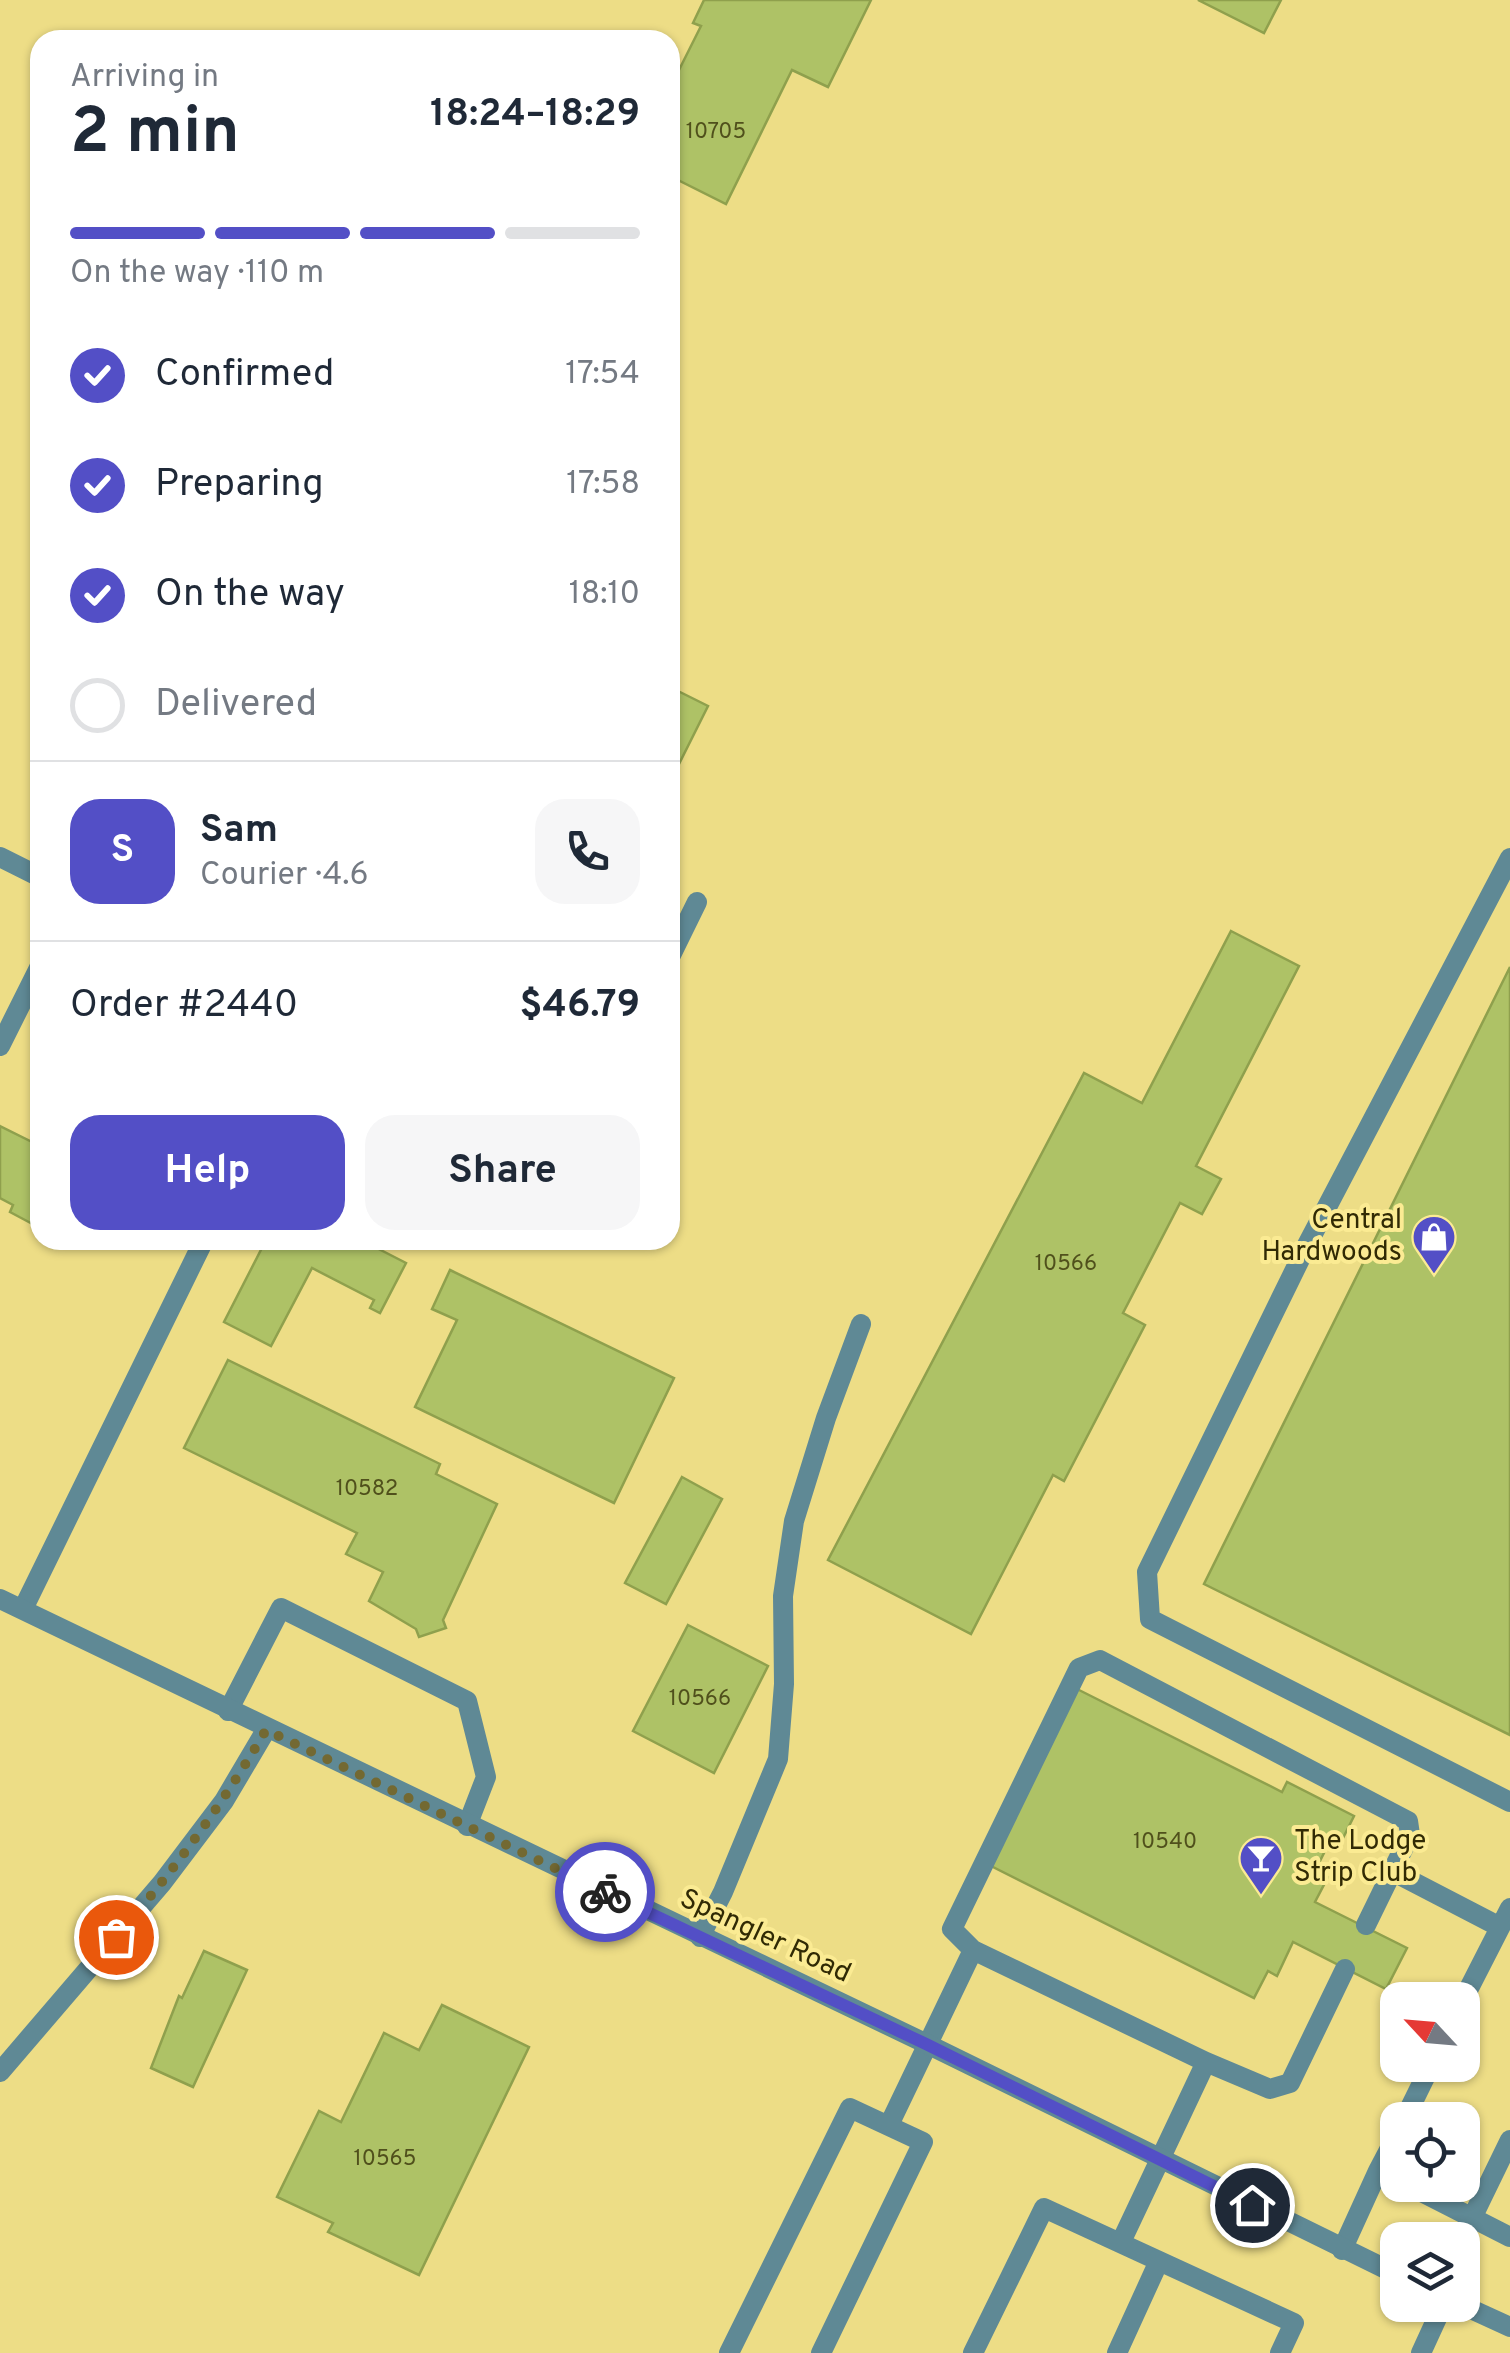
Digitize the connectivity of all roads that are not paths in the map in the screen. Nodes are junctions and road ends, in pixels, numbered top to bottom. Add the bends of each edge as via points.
1 (0, 857) edge
2 (1510, 858) edge
3 (30, 872) edge
4 (696, 902) dead end
5 (680, 936) edge
6 (30, 986) edge
7 (0, 1046) edge
8 (199, 1250) edge
9 (861, 1324) dead end
10 (0, 1599) edge
11 (23, 1609) junction
12 (228, 1711) junction
13 (266, 1730) junction
14 (1510, 1802) edge
15 (467, 1826) junction
16 (1392, 1871) junction
17 (1510, 1908) edge
18 (1366, 1925) dead end
19 (1500, 1927) junction
20 (700, 1937) junction
21 (973, 1950) junction
22 (1345, 1969) dead end
23 (1472, 1982) edge
24 (926, 2044) junction
25 (1206, 2062) junction
26 (0, 2072) edge
27 (889, 2125) junction
28 (1510, 2140) edge
29 (1160, 2159) junction
30 (1380, 2189) edge
31 (1441, 2202) edge
32 (1472, 2218) junction
33 (1510, 2238) edge
34 (1121, 2242) junction
35 (1342, 2250) junction
36 (1159, 2261) junction
37 (1380, 2267) edge
38 (1480, 2314) edge
39 (1435, 2322) edge
40 (1510, 2328) edge
41 (729, 2353) edge
42 (822, 2353) edge
43 (973, 2353) edge
44 (1117, 2353) edge
45 (1280, 2353) edge
46 (1422, 2353) edge

1 - 3 street
2 - 14 street via 1307,1245 1147,1572 1150,1619
4 - 5 street
6 - 7 street
8 - 11 street
9 - 20 street via 794,1521 783,1596 778,1759
10 - 11 street, Spangler Road
11 - 12 street, Spangler Road
12 - 13 street, Spangler Road
12 - 15 street via 281,1608 466,1701 486,1777
13 - 15 street, Spangler Road
13 - 26 street via 224,1802 162,1883
15 - 20 street, Spangler Road
16 - 18 street
16 - 19 street
16 - 21 street via 1410,1835 1408,1821 1100,1660 1079,1668 952,1929
17 - 19 street
19 - 23 street
20 - 24 street, Spangler Road
21 - 24 street
21 - 25 street
22 - 25 street via 1290,2083 1270,2089
24 - 27 street
24 - 29 street, Spangler Road
25 - 29 street
27 - 41 street via 850,2108
27 - 42 street via 923,2142
28 - 32 street
29 - 34 street
29 - 35 street, Spangler Road
30 - 35 street
31 - 32 street
32 - 33 street
34 - 36 street
34 - 43 street via 1044,2208
35 - 37 street, Spangler Road
36 - 44 street
36 - 45 street via 1294,2323
38 - 40 street
39 - 46 street

